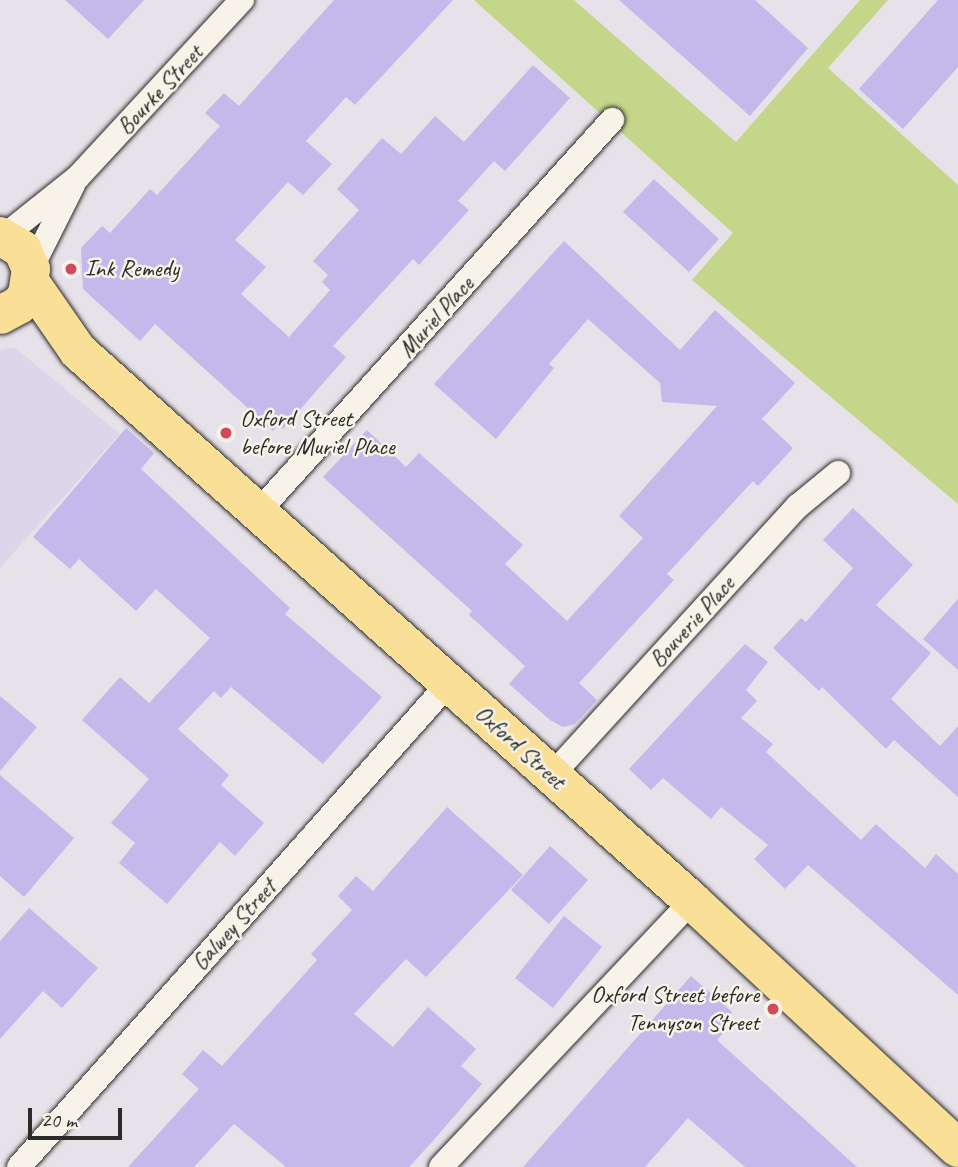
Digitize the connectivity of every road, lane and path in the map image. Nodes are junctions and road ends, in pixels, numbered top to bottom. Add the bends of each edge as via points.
1 (242, 0) edge
2 (612, 120) dead end
3 (77, 178) junction
4 (2, 237) edge
5 (31, 276) junction
6 (0, 317) edge
7 (78, 351) junction
8 (838, 473) dead end
9 (259, 511) junction
10 (449, 683) junction
11 (552, 775) junction
12 (692, 901) junction
13 (958, 1148) edge
14 (19, 1167) edge
15 (441, 1167) edge

1 - 3 street, Bourke Street
2 - 9 street, Muriel Place
3 - 4 street, Bourke Street
3 - 5 street, Bourke Street
4 - 5 main road, Oxford Street via 22,249
5 - 6 main road via 19,305
5 - 7 main road, Oxford Street
6 - 7 main road, Oxford Street
7 - 9 main road, Oxford Street
8 - 11 street, Bouverie Place via 798,506
9 - 10 main road, Oxford Street
10 - 11 main road, Oxford Street
10 - 14 street, Galwey Street
11 - 12 main road, Oxford Street
12 - 13 main road, Oxford Street
12 - 15 street

